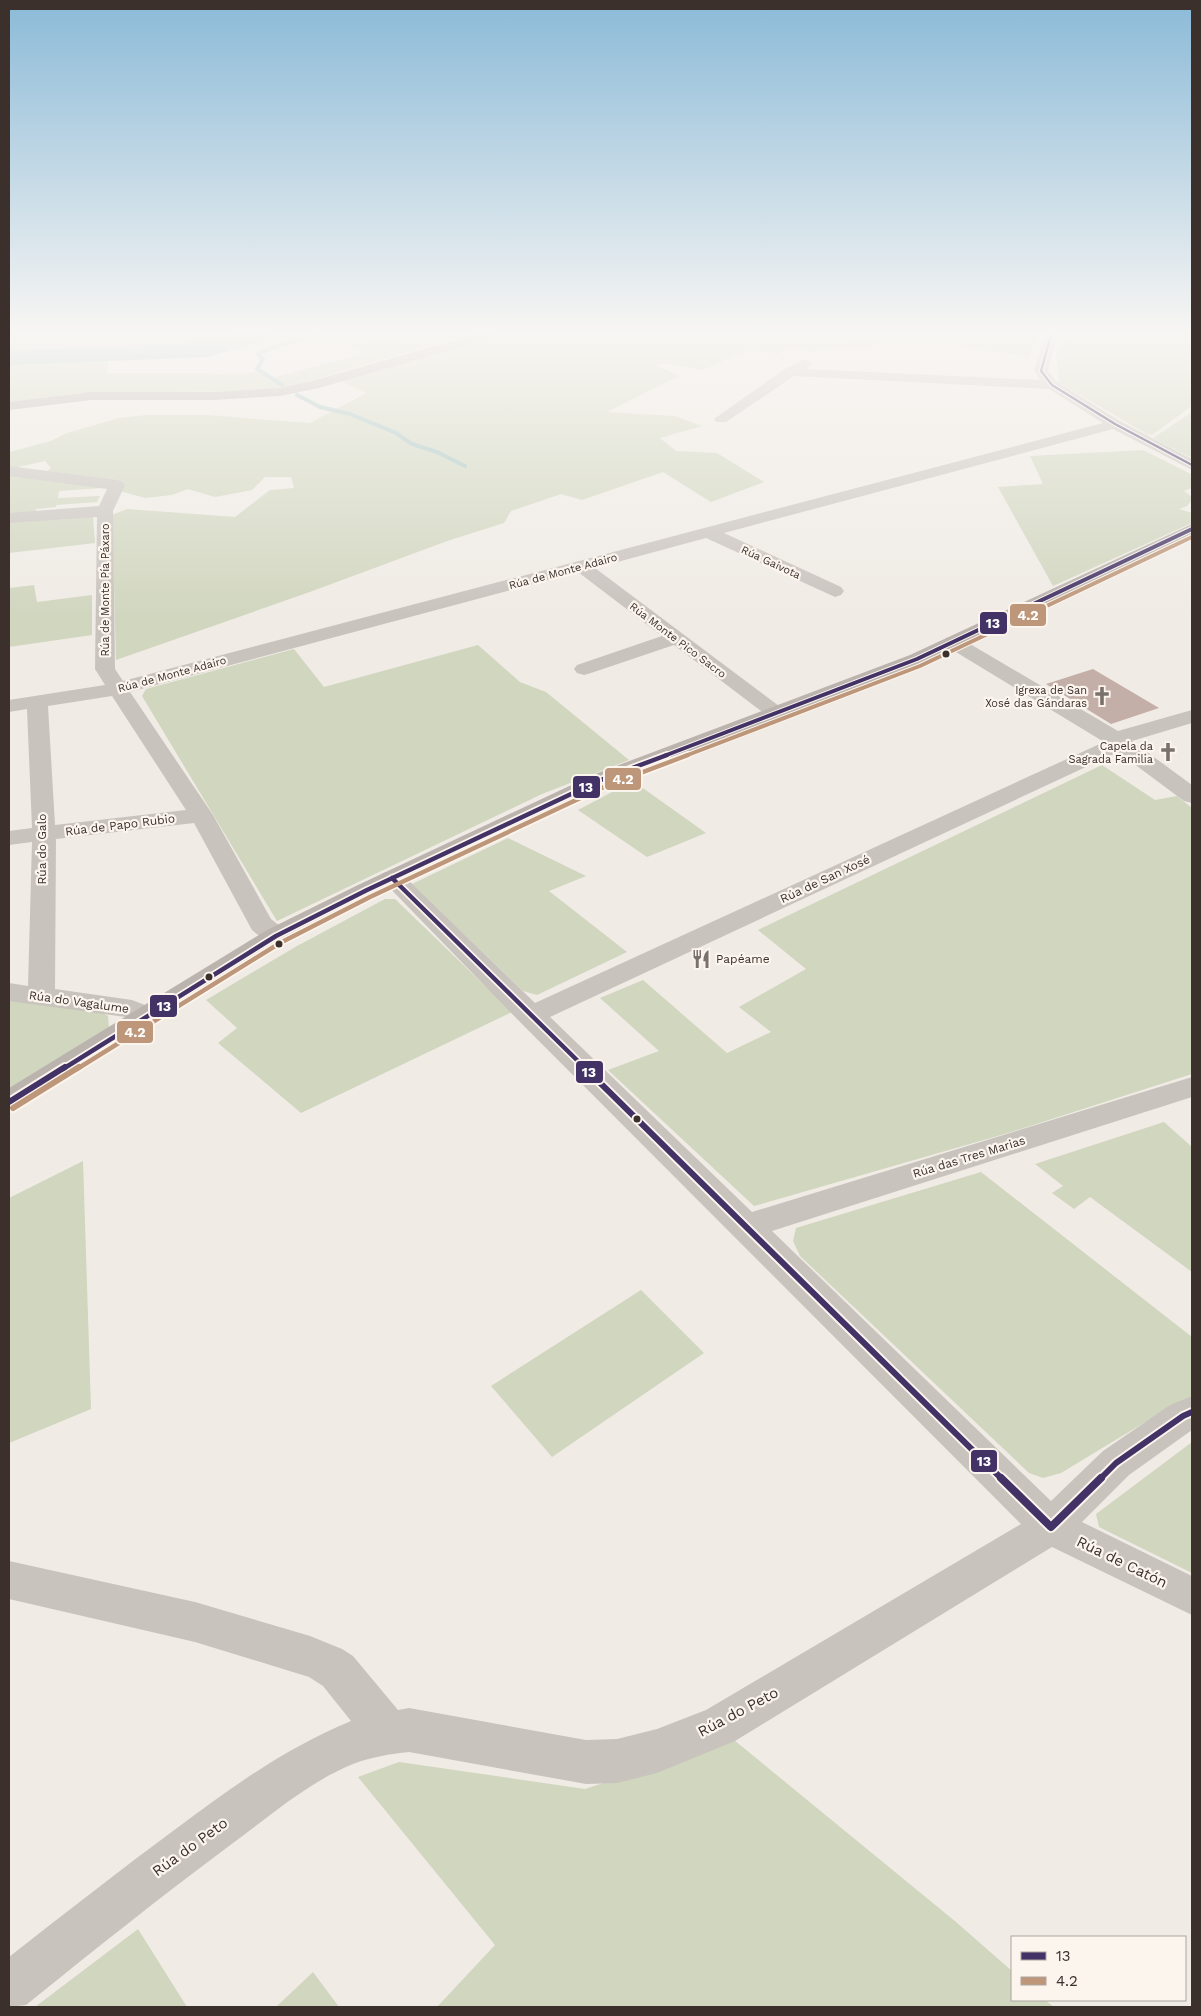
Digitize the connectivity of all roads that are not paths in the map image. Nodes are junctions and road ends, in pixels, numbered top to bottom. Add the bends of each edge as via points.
1 (1096, 429) edge
2 (1125, 429) edge
3 (1192, 465) edge
4 (9, 471) edge
5 (105, 511) junction
6 (9, 518) edge
7 (1192, 529) edge
8 (708, 532) junction
9 (581, 566) junction
10 (835, 591) dead end
11 (676, 638) junction
12 (953, 642) junction
13 (584, 669) dead end
14 (117, 689) junction
15 (37, 702) junction
16 (9, 706) edge
17 (776, 713) junction
18 (1192, 716) edge
19 (1118, 741) junction
20 (1192, 796) edge
21 (201, 815) junction
22 (44, 835) junction
23 (9, 838) edge
24 (392, 878) junction
25 (276, 936) junction
26 (9, 992) edge
27 (41, 997) junction
28 (148, 1016) junction
29 (530, 1016) junction
30 (1192, 1087) edge
31 (9, 1102) edge
32 (746, 1227) junction
33 (1192, 1412) edge
34 (1051, 1527) junction
35 (9, 1580) edge
36 (1192, 1596) edge
37 (387, 1731) junction
38 (9, 1988) edge

1 - 8 street, Rúa de Monte Adairo
2 - 3 street
4 - 5 street, Rúa de Monte Pía Páxaro via 117,485
5 - 6 street
5 - 14 street, Rúa de Monte Pía Páxaro via 105,669
7 - 12 main road
8 - 9 street, Rúa de Monte Adairo
8 - 10 street, Rúa Gaivota
9 - 11 street, Rúa Monte Pico Sacro
9 - 14 street, Rúa de Monte Adairo
11 - 13 street
11 - 17 street, Rúa Monte Pico Sacro
12 - 17 main road
12 - 19 street
14 - 15 street, Rúa de Monte Adairo
14 - 21 street, Rúa de Monte Pía Páxaro
15 - 16 street, Rúa de Monte Adairo
15 - 22 street, Rúa do Galo
17 - 24 main road via 603,780
18 - 19 street, Rúa de San Xosé
19 - 20 street
19 - 29 street, Rúa de San Xosé
21 - 22 street, Rúa de Papo Rubio
21 - 25 street, Rúa de Monte Pía Páxaro via 262,924
22 - 23 street, Rúa de Papo Rubio
22 - 27 street, Rúa do Galo
24 - 25 main road
24 - 29 street, Rúa de Catón
25 - 28 main road
26 - 27 street, Rúa do Vagalume
27 - 28 street, Rúa do Vagalume via 132,1009
28 - 31 main road
29 - 32 street, Rúa de Catón
30 - 32 street, Rúa das Tres Marias
32 - 34 street, Rúa de Catón
33 - 34 street, Rúa do Peto via 1116,1463
34 - 36 street, Rúa de Catón
34 - 37 street, Rúa do Peto via 720,1726 657,1751 617,1761 586,1762 432,1733
35 - 37 street via 195,1622 310,1656 338,1672
37 - 38 street, Rúa do Peto via 320,1757 274,1785 132,1890

